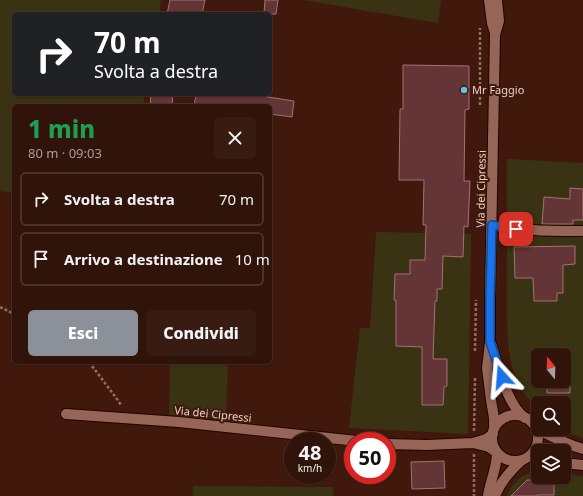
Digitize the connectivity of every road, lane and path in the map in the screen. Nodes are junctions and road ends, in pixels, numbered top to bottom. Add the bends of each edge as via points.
1 (489, 0) edge
2 (497, 0) edge
3 (496, 35) junction
4 (492, 225) junction
5 (583, 231) edge
6 (0, 307) edge
7 (12, 313) edge
8 (490, 342) junction
9 (91, 364) edge
10 (66, 414) dead end
11 (128, 418) junction
12 (525, 418) junction
13 (531, 422) edge
14 (494, 431) junction
15 (538, 436) edge
16 (551, 436) edge
17 (344, 440) edge
18 (474, 443) junction
19 (396, 444) edge
20 (583, 449) edge
21 (497, 453) junction
22 (522, 460) junction
23 (531, 461) edge
24 (571, 463) edge
25 (583, 464) edge
26 (488, 496) edge
27 (495, 496) edge

1 - 3 main road, Via dei Cipressi
2 - 3 main road, Via dei Cipressi via 499,21
3 - 4 main road, Via dei Cipressi
4 - 5 main road via 531,230
4 - 8 main road, Via dei Cipressi
6 - 7 path
8 - 12 main road, Via dei Cipressi via 512,404
8 - 14 main road, Via dei Cipressi via 487,374
9 - 11 path
10 - 11 main road, Via dei Cipressi
11 - 17 main road, Via dei Cipressi
12 - 13 main road
12 - 14 main road via 510,416 500,421
14 - 18 main road via 486,439
14 - 21 main road via 493,446
15 - 22 main road via 532,454
16 - 20 main road
18 - 19 main road
18 - 21 main road via 489,447
21 - 22 main road via 512,461
21 - 26 main road
22 - 23 main road
22 - 27 main road via 506,477
24 - 25 main road

